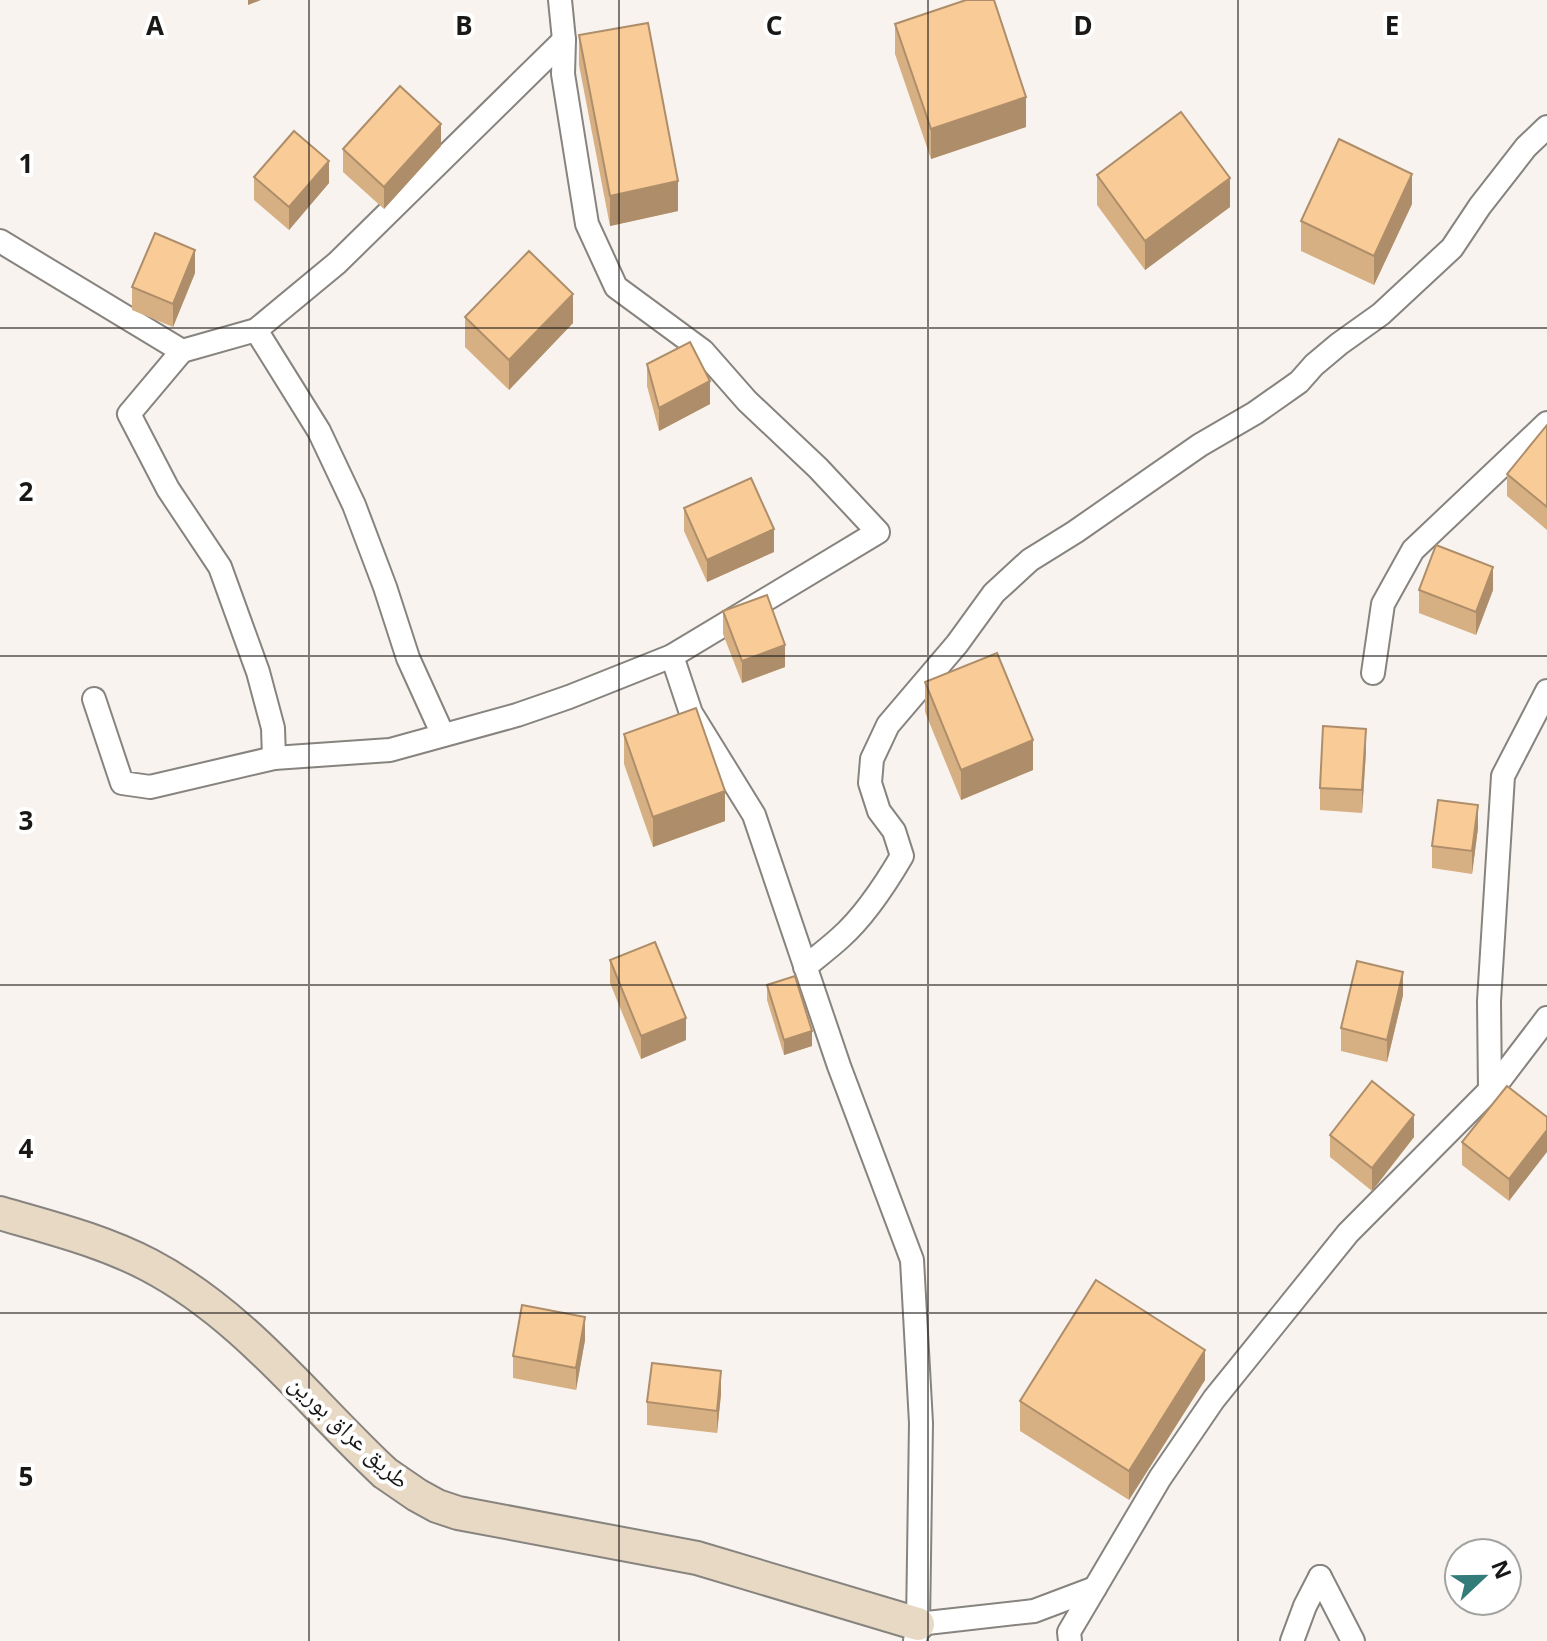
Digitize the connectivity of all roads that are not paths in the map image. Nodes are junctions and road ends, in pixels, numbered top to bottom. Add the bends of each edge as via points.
1 (560, 0) edge
2 (564, 40) junction
3 (1547, 127) edge
4 (0, 241) edge
5 (256, 330) junction
6 (182, 351) junction
7 (1547, 423) edge
8 (672, 656) junction
9 (1373, 673) dead end
10 (1547, 691) edge
11 (94, 699) dead end
12 (443, 735) junction
13 (274, 758) junction
14 (805, 967) junction
15 (1547, 1018) edge
16 (1490, 1091) junction
17 (0, 1213) edge
18 (1095, 1588) junction
19 (916, 1633) edge
20 (1070, 1641) edge
21 (1292, 1641) edge
22 (1353, 1641) edge

1 - 2 street
2 - 5 street via 337,263
2 - 8 street via 563,74 587,224 616,287 703,351 878,532
3 - 14 street via 1526,147 1452,248 1381,314 1299,382 1030,560 994,593 888,725 872,759 870,783 902,856 851,927
4 - 6 street
5 - 6 street
5 - 12 street via 319,431 354,505 408,658
6 - 13 street via 129,414 168,489 220,567 266,700
7 - 9 street via 1413,550 1383,604
8 - 12 street via 517,715
8 - 14 street via 691,713 754,815
10 - 16 street via 1503,776 1489,1001
11 - 13 street via 122,783 150,787
12 - 13 street via 390,750
14 - 19 street via 912,1260 921,1423
15 - 16 street
16 - 18 street via 1348,1233 1214,1399
17 - 19 street, طريق عراق بورين via 108,1246 193,1292 255,1343 385,1473 437,1506 697,1558
18 - 19 street via 1034,1611
18 - 20 street via 1069,1632
21 - 22 street via 1320,1577

